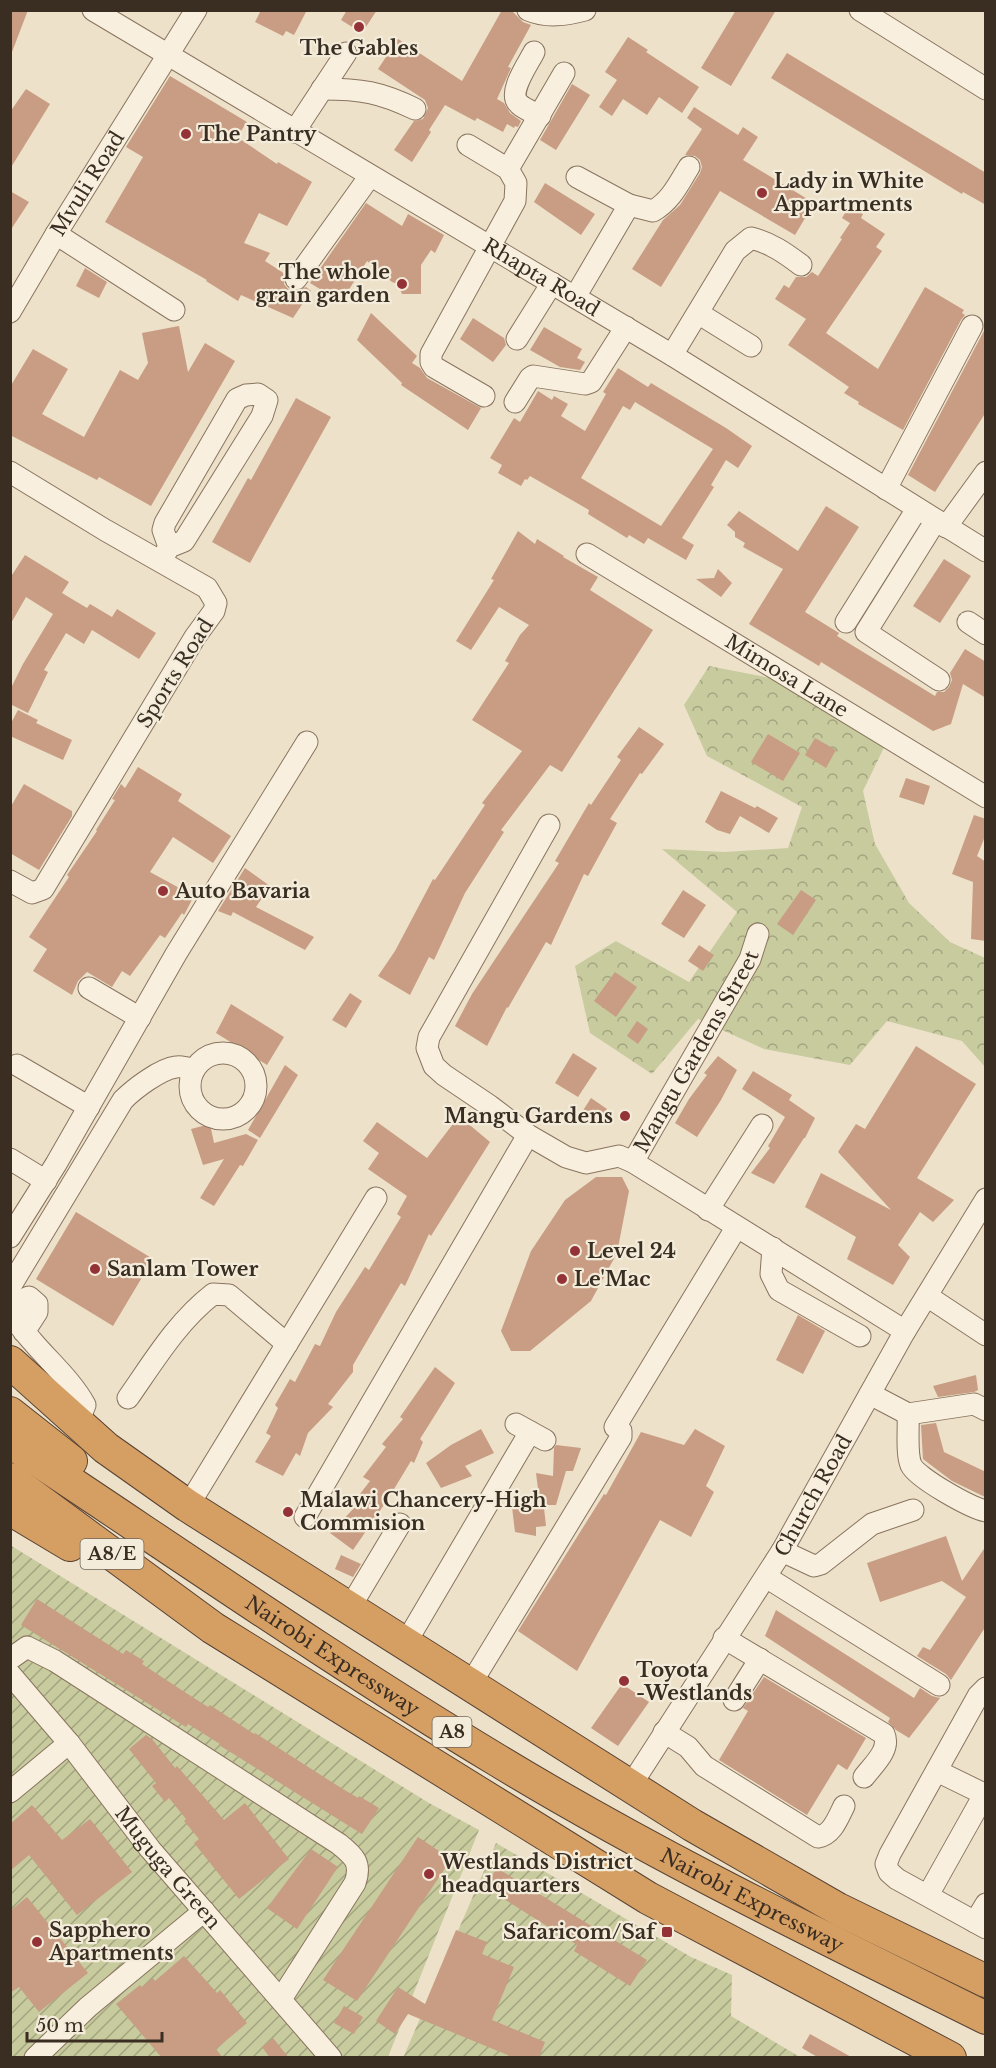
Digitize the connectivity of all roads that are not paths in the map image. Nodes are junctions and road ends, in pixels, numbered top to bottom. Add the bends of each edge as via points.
1 (93, 10) edge
2 (196, 10) edge
3 (528, 10) edge
4 (585, 10) edge
5 (873, 14) edge
6 (534, 52) dead end
7 (346, 53) dead end
8 (168, 56) junction
9 (564, 73) dead end
10 (322, 89) junction
11 (986, 89) edge
12 (415, 109) dead end
13 (540, 116) junction
14 (294, 132) junction
15 (468, 145) dead end
16 (689, 167) dead end
17 (508, 169) junction
18 (370, 176) junction
19 (577, 177) dead end
20 (629, 205) junction
21 (56, 234) junction
22 (490, 247) junction
23 (801, 265) dead end
24 (296, 279) dead end
25 (552, 283) junction
26 (575, 297) junction
27 (174, 310) dead end
28 (10, 312) edge
29 (698, 313) junction
30 (972, 326) dead end
31 (626, 327) junction
32 (517, 339) dead end
33 (751, 346) dead end
34 (672, 355) junction
35 (484, 396) dead end
36 (515, 402) dead end
37 (10, 472) edge
38 (986, 472) edge
39 (886, 489) junction
40 (917, 509) junction
41 (941, 524) junction
42 (986, 551) edge
43 (165, 554) junction
44 (587, 554) dead end
45 (846, 622) dead end
46 (939, 680) dead end
47 (306, 742) dead end
48 (986, 797) edge
49 (549, 825) dead end
50 (10, 881) edge
51 (758, 934) dead end
52 (89, 988) dead end
53 (140, 1017) junction
54 (17, 1065) dead end
55 (194, 1070) dead end
56 (89, 1107) junction
57 (762, 1125) dead end
58 (528, 1135) junction
59 (10, 1159) edge
60 (633, 1162) junction
61 (46, 1181) junction
62 (376, 1198) dead end
63 (986, 1199) edge
64 (708, 1210) junction
65 (736, 1228) junction
66 (10, 1237) edge
67 (773, 1248) junction
68 (10, 1287) edge
69 (927, 1296) junction
70 (905, 1331) junction
71 (24, 1332) dead end
72 (986, 1335) edge
73 (860, 1336) dead end
74 (287, 1344) junction
75 (10, 1362) edge
76 (870, 1394) junction
77 (128, 1398) dead end
78 (986, 1410) edge
79 (10, 1413) edge
80 (908, 1414) junction
81 (75, 1420) junction
82 (530, 1432) dead end
83 (10, 1442) edge
84 (10, 1479) edge
85 (188, 1506) junction
86 (10, 1509) edge
87 (913, 1510) dead end
88 (986, 1512) edge
89 (305, 1517) dead end
90 (400, 1524) dead end
91 (782, 1551) junction
92 (208, 1574) junction
93 (766, 1577) junction
94 (349, 1609) junction
95 (213, 1628) junction
96 (724, 1638) junction
97 (405, 1644) junction
98 (10, 1659) edge
99 (760, 1659) junction
100 (10, 1674) edge
101 (470, 1685) junction
102 (939, 1685) dead end
103 (986, 1688) edge
104 (734, 1700) dead end
105 (664, 1732) junction
106 (69, 1743) junction
107 (937, 1771) junction
108 (864, 1777) dead end
109 (631, 1785) junction
110 (10, 1792) edge
111 (985, 1795) edge
112 (844, 1806) dead end
113 (928, 1895) junction
114 (986, 1904) edge
115 (204, 1911) junction
116 (980, 1925) edge
117 (986, 1982) edge
118 (281, 1999) junction
119 (986, 2018) edge
120 (36, 2058) edge
121 (331, 2058) edge
122 (950, 2058) edge

1 - 8 street, Rhapta Road
2 - 8 street, Mvuli Road
3 - 4 street via 551,16
5 - 11 street
6 - 13 street via 514,96 518,104
7 - 10 street
8 - 14 street, Rhapta Road
8 - 21 street, Mvuli Road
9 - 13 street
10 - 12 street via 372,92
10 - 14 street
13 - 17 street
14 - 18 street, Rhapta Road
15 - 17 street
16 - 20 street via 672,195 653,211
17 - 22 street via 516,183 515,201
18 - 22 street, Rhapta Road
18 - 24 street
19 - 20 street
20 - 26 street
21 - 27 street
21 - 28 street, Mvuli Road
22 - 25 street, Rhapta Road
22 - 35 street via 430,362
23 - 29 street via 777,248 751,238 735,251
25 - 26 street, Rhapta Road
25 - 32 street
26 - 31 street, Rhapta Road
29 - 33 street
29 - 34 street
30 - 39 street
31 - 34 street, Rhapta Road
31 - 36 street via 591,382 533,376
34 - 39 street, Rhapta Road
37 - 43 street, Sports Road via 105,530
38 - 41 street
39 - 40 street, Rhapta Road
40 - 41 street, Rhapta Road
40 - 45 street
41 - 42 street, Rhapta Road
41 - 46 street via 866,632
43 - 43 street via 184,541 262,416 267,400 258,394 237,399 165,523
43 - 50 street, Sports Road via 207,588 216,603 214,611 43,889 32,893
44 - 48 street, Mimosa Lane
47 - 53 street
49 - 58 street, Mangu Gardens Street via 429,1037 427,1048 434,1066 444,1076
51 - 60 street, Mangu Gardens Street via 729,998
52 - 53 street
53 - 56 street
54 - 56 street
55 - 68 street via 171,1068 134,1089 123,1100
56 - 61 street
57 - 64 street
58 - 60 street, Mangu Gardens Street via 566,1157 586,1163 619,1156
58 - 89 street
59 - 61 street
60 - 64 street
61 - 66 street
62 - 74 street
63 - 69 street, Church Road
64 - 65 street
65 - 67 street
65 - 101 street via 615,1427 621,1431 621,1437
67 - 70 street
67 - 73 street via 771,1274 779,1290
69 - 70 street, Church Road
69 - 72 street
70 - 76 street, Church Road
71 - 81 street via 78,1392 85,1405
74 - 77 street via 229,1295 213,1294 174,1333
74 - 85 street
75 - 81 highway
76 - 80 street
76 - 91 street, Church Road
78 - 80 street via 974,1404
79 - 92 highway, A8
80 - 88 street via 913,1469
81 - 85 highway via 106,1448
82 - 97 street
83 - 92 highway, Nairobi Expressway / A8/E
84 - 95 highway, Nairobi Expressway / A8/E
85 - 94 highway
86 - 95 highway, A8
87 - 91 street via 872,1524 821,1564 814,1566
90 - 94 street
91 - 93 street, Church Road
92 - 119 highway, Nairobi Expressway / A8 via 330,1656 499,1761 704,1877
93 - 96 street, Church Road
93 - 102 street
94 - 97 highway
95 - 122 highway, Nairobi Expressway / A8 via 648,1898
96 - 99 street
96 - 105 street, Church Road
97 - 101 highway
98 - 118 street via 27,1647 55,1661 351,1854 359,1873 355,1883
99 - 104 street
99 - 108 street via 884,1734 884,1750
100 - 106 street, Muguga Green
101 - 109 highway
103 - 107 street
105 - 109 street, Church Road
105 - 112 street via 688,1747 704,1766 818,1837 832,1829
106 - 110 street
106 - 115 street, Muguga Green via 150,1849
107 - 111 street
107 - 113 street via 886,1864 897,1879
109 - 117 highway via 838,1910
111 - 113 street
113 - 116 street
114 - 116 street
115 - 118 street, Muguga Green
115 - 120 street via 88,2007
118 - 121 street, Muguga Green

